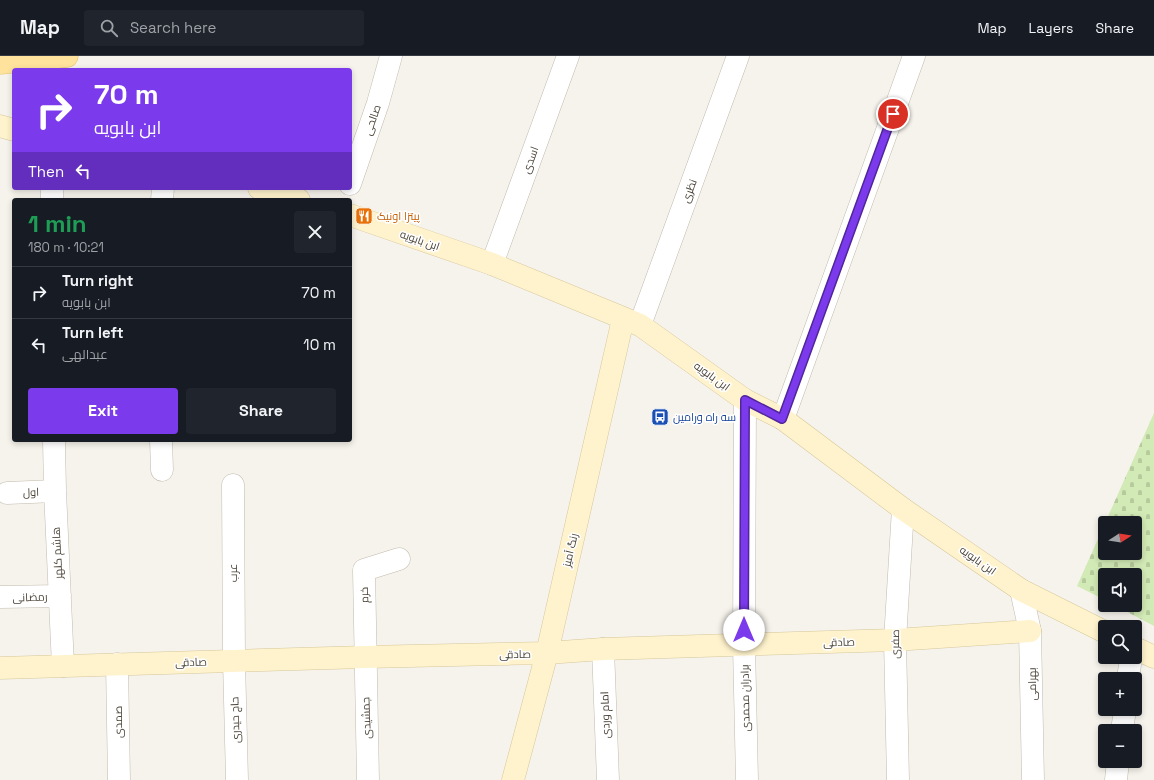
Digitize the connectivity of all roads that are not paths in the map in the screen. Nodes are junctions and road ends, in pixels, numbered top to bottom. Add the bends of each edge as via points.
1 (391, 56) edge
2 (568, 56) edge
3 (738, 56) edge
4 (914, 56) edge
5 (58, 60) edge
6 (0, 63) edge
7 (0, 126) edge
8 (12, 129) edge
9 (352, 178) edge
10 (266, 190) edge
11 (293, 198) edge
12 (352, 216) edge
13 (492, 264) junction
14 (632, 322) junction
15 (745, 400) junction
16 (782, 419) junction
17 (54, 442) edge
18 (160, 442) edge
19 (162, 470) dead end
20 (233, 485) dead end
21 (54, 491) junction
22 (7, 493) dead end
23 (903, 509) junction
24 (399, 559) dead end
25 (1021, 590) junction
26 (60, 596) junction
27 (0, 597) edge
28 (1098, 628) edge
29 (1030, 631) junction
30 (895, 640) junction
31 (744, 645) junction
32 (603, 649) junction
33 (1142, 651) edge
34 (547, 653) junction
35 (364, 656) junction
36 (1154, 657) edge
37 (234, 660) junction
38 (117, 664) junction
39 (63, 666) junction
40 (0, 668) edge
41 (1117, 768) edge
42 (119, 780) edge
43 (237, 780) edge
44 (368, 780) edge
45 (513, 780) edge
46 (608, 780) edge
47 (747, 780) edge
48 (898, 780) edge
49 (1033, 780) edge
50 (1116, 780) edge

1 - 9 street, صالحی
2 - 13 street, اسدی
3 - 14 street, نظری
4 - 16 street
5 - 6 main road
7 - 8 street
10 - 11 street
12 - 13 street, ابن بابویه
13 - 14 street, ابن بابویه
14 - 15 street, ابن بابویه
14 - 34 street, رنگ آمیز
15 - 16 street, ابن بابویه
15 - 31 street, برادران محمدی
16 - 23 street, ابن بابویه
17 - 21 street, هاشم کلهر
18 - 19 street
20 - 37 street, عرب
21 - 22 street, اول
21 - 26 street, هاشم کلهر
23 - 25 street, ابن بابویه
23 - 30 street, صفری
24 - 35 street, خرم via 364,570
25 - 28 street, ابن بابویه
25 - 29 street, بهرامی
26 - 27 street, رمضانی
26 - 39 street, هاشم کلهر
29 - 30 street, صادقی
29 - 49 street, بهرامی
30 - 31 street, صادقی
30 - 48 street, صفری
31 - 32 street, صادقی
31 - 47 street, برادران محمدی
32 - 34 street, صادقی
32 - 46 street, امام وردی
33 - 36 street
34 - 35 street, صادقی
34 - 45 street, رنگ آمیز
35 - 37 street, صادقی
35 - 44 street, جمشیدی
37 - 38 street, صادقی
37 - 43 street, حاج حیدری
38 - 39 street, صادقی
38 - 42 street, صمدی
39 - 40 street, صادقی
41 - 50 street

